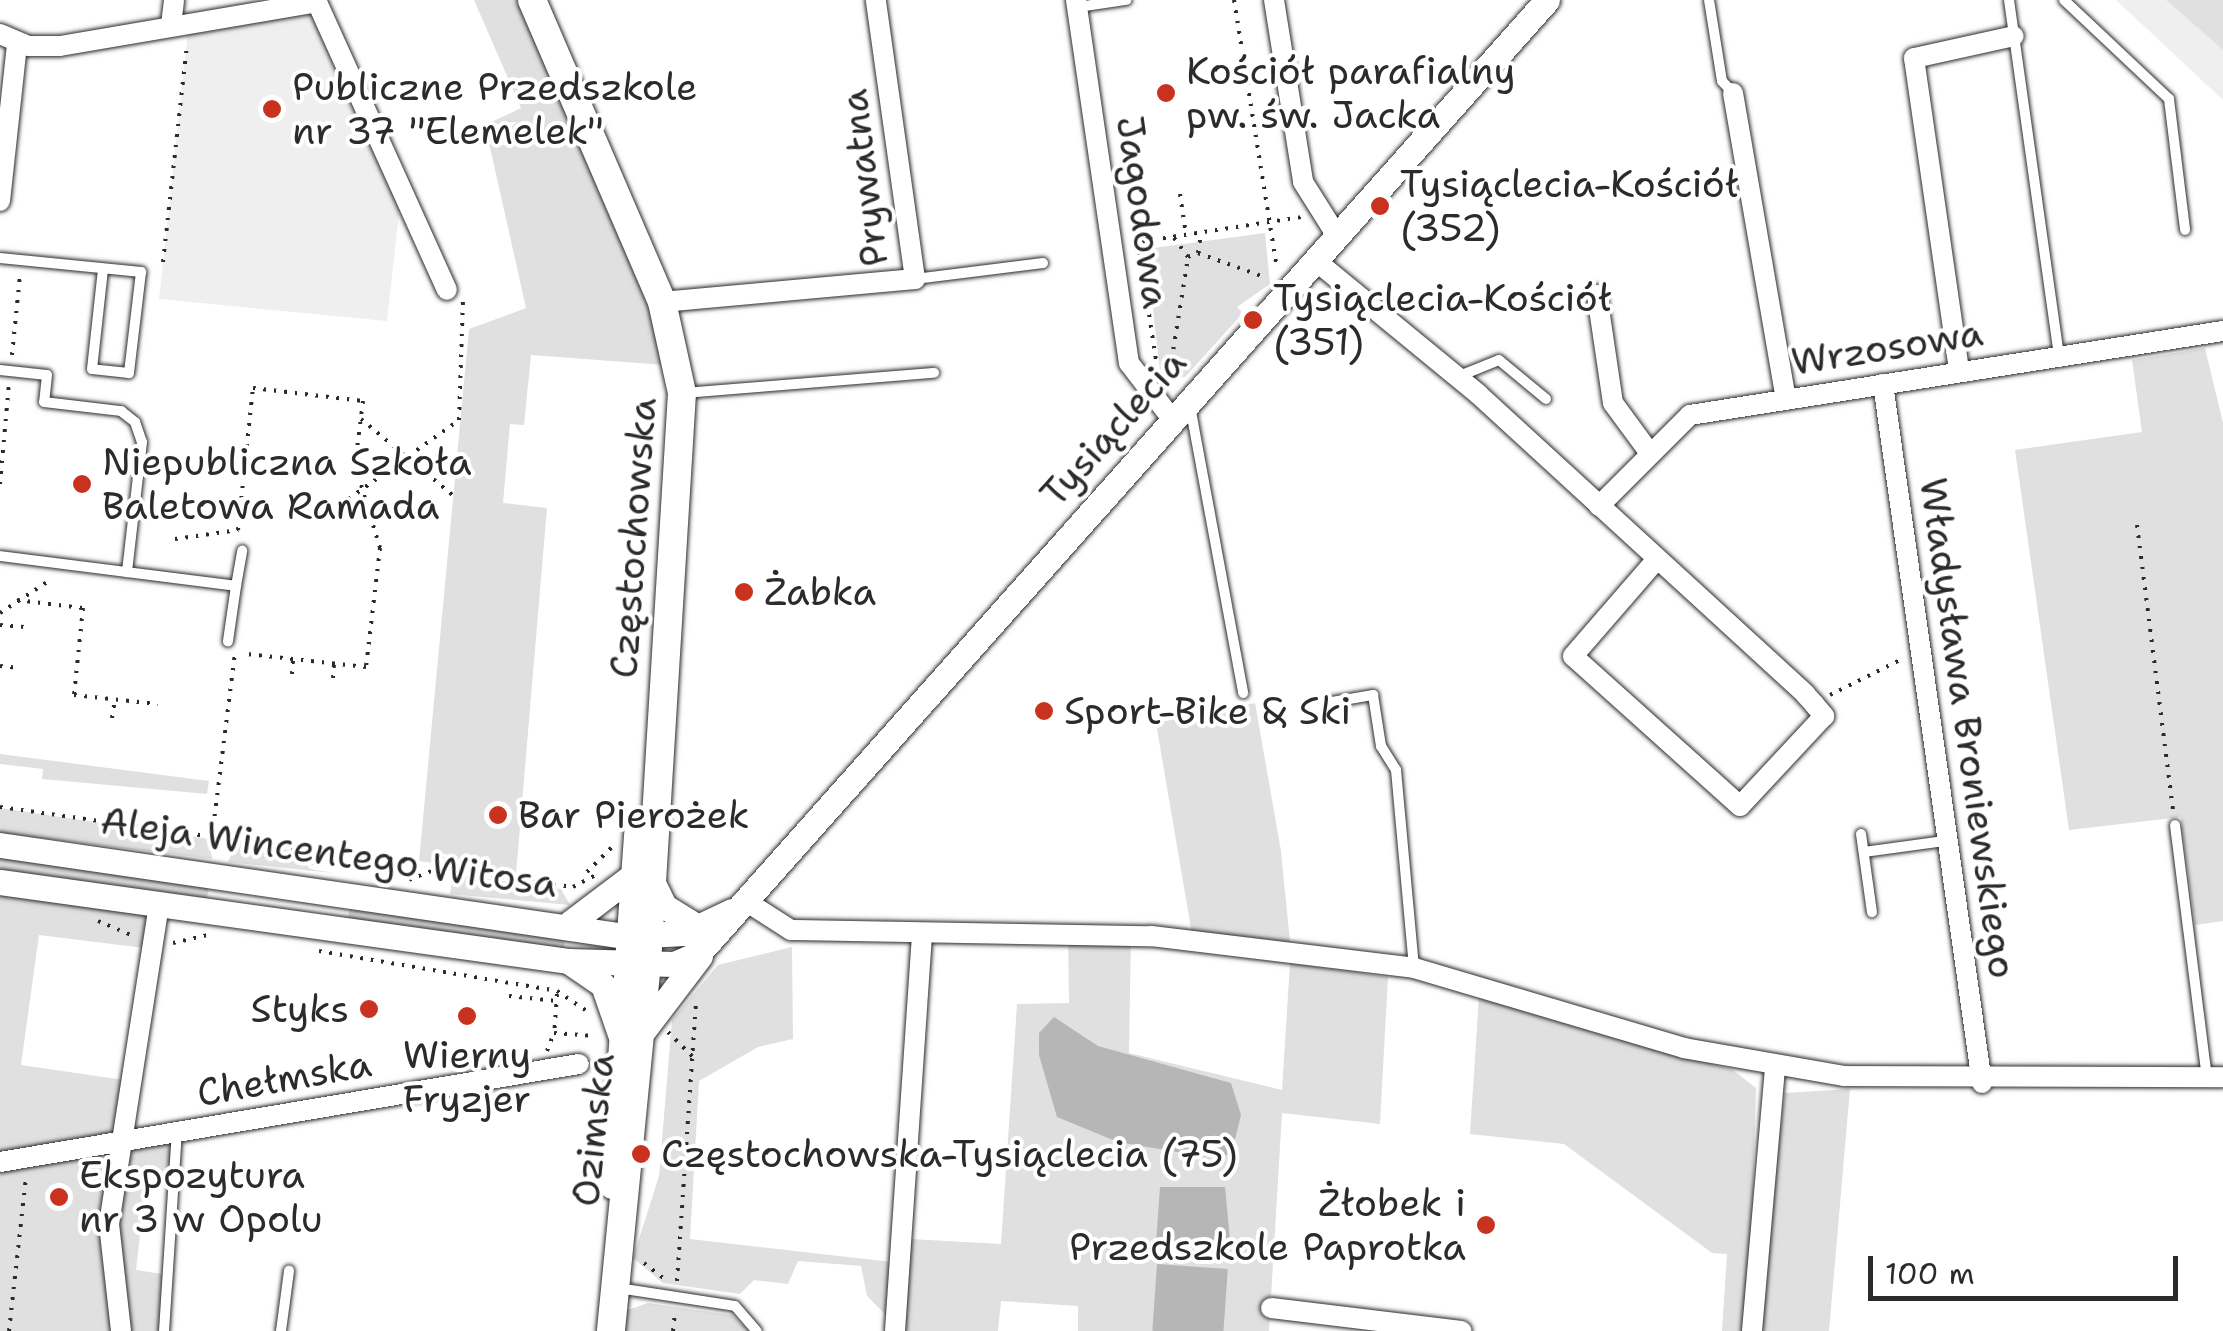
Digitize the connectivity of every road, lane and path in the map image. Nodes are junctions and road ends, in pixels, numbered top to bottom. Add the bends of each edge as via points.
1 (174, 0) edge
2 (532, 0) edge
3 (876, 0) edge
4 (1126, 0) edge
5 (1234, 0) edge
6 (1274, 0) edge
7 (1709, 0) edge
8 (2009, 0) edge
9 (2064, 0) edge
10 (317, 1) edge
11 (1540, 3) edge
12 (1077, 4) edge
13 (180, 24) junction
14 (2014, 36) junction
15 (9, 39) edge
16 (1733, 92) joint
17 (3, 152) edge
18 (1180, 194) dead end
19 (0, 201) edge
20 (1303, 216) dead end
21 (1270, 224) junction
22 (2186, 230) dead end
23 (1200, 232) junction
24 (1186, 234) junction
25 (1174, 236) junction
26 (1337, 236) junction
27 (1138, 242) junction
28 (1113, 246) junction
29 (1198, 253) junction
30 (0, 258) edge
31 (1188, 258) junction
32 (1315, 260) junction
33 (163, 262) dead end
34 (1043, 263) dead end
35 (104, 269) junction
36 (915, 279) junction
37 (447, 290) joint
38 (1597, 295) dead end
39 (662, 302) junction
40 (2223, 331) edge
41 (2059, 356) junction
42 (0, 370) edge
43 (1170, 370) junction
44 (1959, 370) junction
45 (934, 373) dead end
46 (1456, 378) junction
47 (1883, 384) junction
48 (682, 394) junction
49 (1786, 398) junction
50 (1546, 399) dead end
51 (1185, 403) junction
52 (361, 420) junction
53 (1649, 452) junction
54 (407, 457) junction
55 (362, 490) junction
56 (456, 498) dead end
57 (340, 505) dead end
58 (1599, 506) junction
59 (2137, 524) dead end
60 (175, 540) dead end
61 (242, 552) dead end
62 (0, 556) edge
63 (1657, 558) junction
64 (73, 566) junction
65 (127, 572) junction
66 (236, 586) junction
67 (17, 600) junction
68 (0, 613) edge
69 (0, 624) edge
70 (24, 627) dead end
71 (232, 642) joint
72 (247, 654) dead end
73 (1921, 654) junction
74 (293, 658) junction
75 (334, 663) junction
76 (0, 666) edge
77 (20, 668) dead end
78 (292, 674) dead end
79 (332, 678) dead end
80 (1243, 693) dead end
81 (114, 699) junction
82 (1332, 702) dead end
83 (158, 704) dead end
84 (1814, 704) junction
85 (112, 718) dead end
86 (0, 806) edge
87 (2175, 825) joint
88 (1861, 834) dead end
89 (626, 835) dead end
90 (212, 837) junction
91 (1944, 841) junction
92 (0, 844) edge
93 (1864, 852) junction
94 (587, 872) junction
95 (632, 876) junction
96 (390, 877) dead end
97 (331, 880) junction
98 (0, 882) edge
99 (159, 904) junction
100 (740, 904) junction
101 (1872, 912) dead end
102 (82, 918) dead end
103 (570, 923) junction
104 (327, 929) junction
105 (922, 934) junction
106 (222, 935) dead end
107 (137, 936) dead end
108 (702, 938) junction
109 (170, 943) dead end
110 (305, 946) dead end
111 (635, 950) junction
112 (568, 961) junction
113 (1414, 968) junction
114 (557, 992) junction
115 (695, 992) dead end
116 (509, 996) dead end
117 (557, 1000) junction
118 (594, 1020) dead end
119 (623, 1032) junction
120 (693, 1057) junction
121 (579, 1064) dead end
122 (1775, 1066) junction
123 (2215, 1078) edge
124 (1982, 1082) junction
125 (177, 1132) junction
126 (122, 1141) junction
127 (28, 1156) junction
128 (0, 1162) edge
129 (290, 1270) dead end
130 (614, 1287) junction
131 (676, 1296) junction
132 (1271, 1308) dead end
133 (9, 1331) edge
134 (121, 1331) edge
135 (164, 1331) edge
136 (281, 1331) edge
137 (611, 1331) edge
138 (673, 1331) edge
139 (757, 1331) edge
140 (895, 1331) edge
141 (1462, 1331) edge
142 (1752, 1331) edge

1 - 13 street
2 - 39 main road, Częstochowska
3 - 36 street, Prywatna
4 - 12 lane
5 - 21 path
6 - 26 street via 1303,182
7 - 16 lane via 1722,82
8 - 14 lane
9 - 22 lane via 2166,94
10 - 13 street
10 - 37 street
11 - 26 street, Tysiąclecia
12 - 28 street, Jagodowa
13 - 15 street via 60,46
13 - 33 path
14 - 41 lane
14 - 44 street via 1914,58
15 - 17 street
16 - 49 street
17 - 19 street
18 - 24 path
20 - 21 path
21 - 23 path
21 - 29 path via 1280,278
23 - 24 path
23 - 29 path
24 - 25 path
25 - 27 path
25 - 31 path
26 - 32 street, Tysiąclecia
27 - 28 path
27 - 43 path via 1160,384
28 - 51 street, Jagodowa via 1129,363
29 - 31 path
30 - 35 lane
31 - 43 path
32 - 46 street
32 - 51 street, Tysiąclecia
34 - 36 lane
35 - 35 lane via 141,272 129,373 92,369
36 - 39 street, Prywatna
37 - 54 path via 470,313 459,420
38 - 53 street via 1613,403
39 - 48 main road, Częstochowska
40 - 41 street, Wrzosowa
41 - 44 street, Wrzosowa
42 - 65 lane via 47,375 44,402 121,411 135,422 142,442
43 - 51 path
44 - 47 street, Wrzosowa
45 - 48 lane
46 - 50 lane via 1499,360
46 - 58 street
47 - 49 street, Wrzosowa
47 - 73 street, Władysława Broniewskiego
48 - 95 main road, Częstochowska via 657,750
49 - 53 street, Wrzosowa via 1690,415
51 - 80 lane
51 - 100 street, Tysiąclecia
52 - 54 path
52 - 55 path
52 - 60 path via 363,401 254,388 238,530
53 - 58 street, Wrzosowa
54 - 55 path
54 - 56 path
55 - 57 path
55 - 75 path via 380,548 366,666
58 - 63 street
59 - 87 path
61 - 66 lane
62 - 64 lane
63 - 84 street
63 - 84 street via 1573,656 1740,806 1824,716
64 - 65 lane
64 - 67 path
65 - 66 lane
66 - 71 lane
67 - 68 path
67 - 81 path via 82,608 74,694
69 - 70 path
71 - 90 path
72 - 74 path
73 - 84 path
73 - 91 street, Władysława Broniewskiego
74 - 75 path
74 - 78 path
75 - 79 path
76 - 77 path
81 - 83 path
81 - 85 path
82 - 113 lane via 1373,695 1381,746 1396,770
86 - 90 path
87 - 123 lane
88 - 93 lane
89 - 94 path
90 - 97 path via 298,848
91 - 93 lane
91 - 124 street, Władysława Broniewskiego
92 - 97 street, Aleja Wincentego Witosa
93 - 101 lane
94 - 95 path
94 - 96 path via 573,887 439,868
95 - 103 street
95 - 108 street
95 - 111 main road, Częstochowska
97 - 103 street, Aleja Wincentego Witosa
97 - 104 street
98 - 99 street, Aleja Wincentego Witosa
99 - 104 street, Aleja Wincentego Witosa
99 - 126 street
100 - 105 street via 790,930
100 - 108 street, Tysiąclecia
102 - 107 path
103 - 111 street, Aleja Wincentego Witosa
104 - 112 street, Aleja Wincentego Witosa
105 - 113 street via 1151,936
105 - 140 street
106 - 109 path
108 - 111 street, Tysiąclecia
108 - 119 street
110 - 114 path via 345,962
111 - 112 street, Aleja Wincentego Witosa
111 - 119 main road, Ozimska
112 - 119 street via 603,985
113 - 122 street
114 - 117 path
114 - 118 path
115 - 120 path
116 - 117 path
117 - 119 path via 554,1033
119 - 120 path
119 - 130 main road, Ozimska via 622,1209
120 - 131 path
121 - 125 street, Chełmska
122 - 124 street
122 - 142 street
123 - 124 street
125 - 126 street, Chełmska
125 - 135 lane
126 - 127 street, Chełmska
126 - 134 street via 108,1251
127 - 128 street, Chełmska
127 - 133 path
129 - 136 lane
130 - 131 lane
130 - 137 main road, Ozimska
131 - 138 path
131 - 139 lane via 734,1306
132 - 141 street

